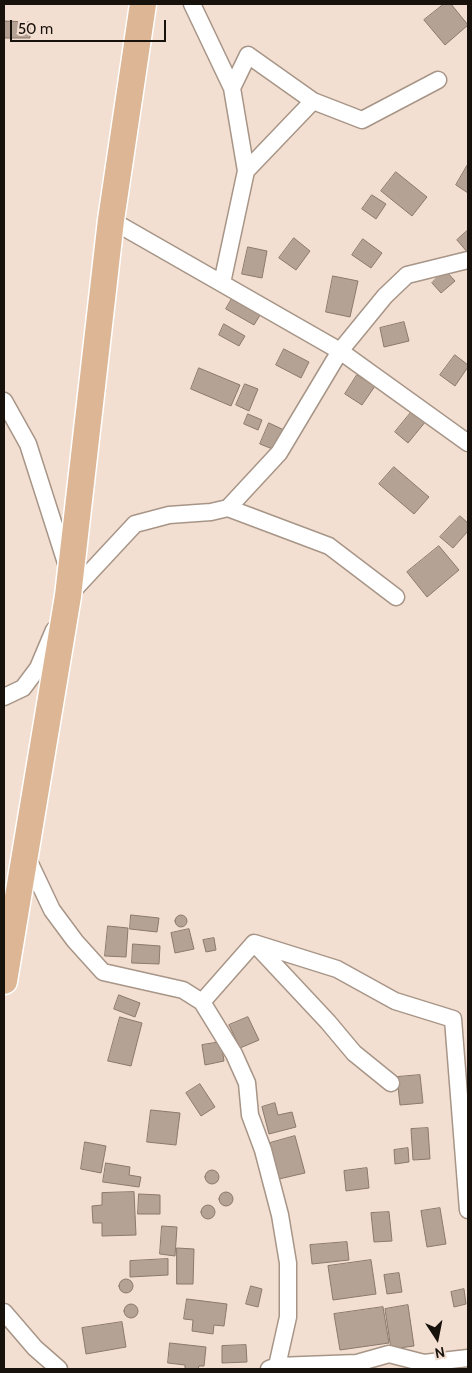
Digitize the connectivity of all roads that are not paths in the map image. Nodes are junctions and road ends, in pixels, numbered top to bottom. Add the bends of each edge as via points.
1 (143, 4) edge
2 (192, 4) edge
3 (438, 80) dead end
4 (232, 88) junction
5 (313, 101) junction
6 (246, 171) junction
7 (111, 220) junction
8 (468, 260) edge
9 (222, 283) junction
10 (340, 351) junction
11 (4, 401) edge
12 (467, 440) edge
13 (228, 508) junction
14 (69, 585) junction
15 (396, 597) dead end
16 (4, 697) edge
17 (25, 852) junction
18 (254, 943) junction
19 (4, 981) edge
20 (202, 1002) junction
21 (391, 1082) dead end
22 (468, 1210) edge
23 (4, 1312) edge
24 (468, 1358) edge
25 (272, 1368) edge
26 (59, 1369) edge

1 - 7 main road
2 - 4 street
3 - 5 street via 362,120
4 - 5 street via 248,55
4 - 6 street
5 - 6 street
6 - 9 street
7 - 9 street
7 - 14 main road
8 - 10 street via 407,275 385,296
9 - 10 street
10 - 12 street
10 - 13 street via 279,453
11 - 14 street via 28,444
13 - 14 street via 169,515 135,524
13 - 15 street via 329,546
14 - 16 street via 38,668 23,688
14 - 17 main road
17 - 19 main road
17 - 20 street via 52,910 103,972 183,990
18 - 20 street
18 - 21 street via 354,1053
18 - 22 street via 338,969 395,1001 453,1019
20 - 25 street via 234,1054 247,1083 250,1115 280,1215 288,1263 288,1317
23 - 26 street via 35,1348
24 - 25 street via 424,1363 389,1354 357,1363

